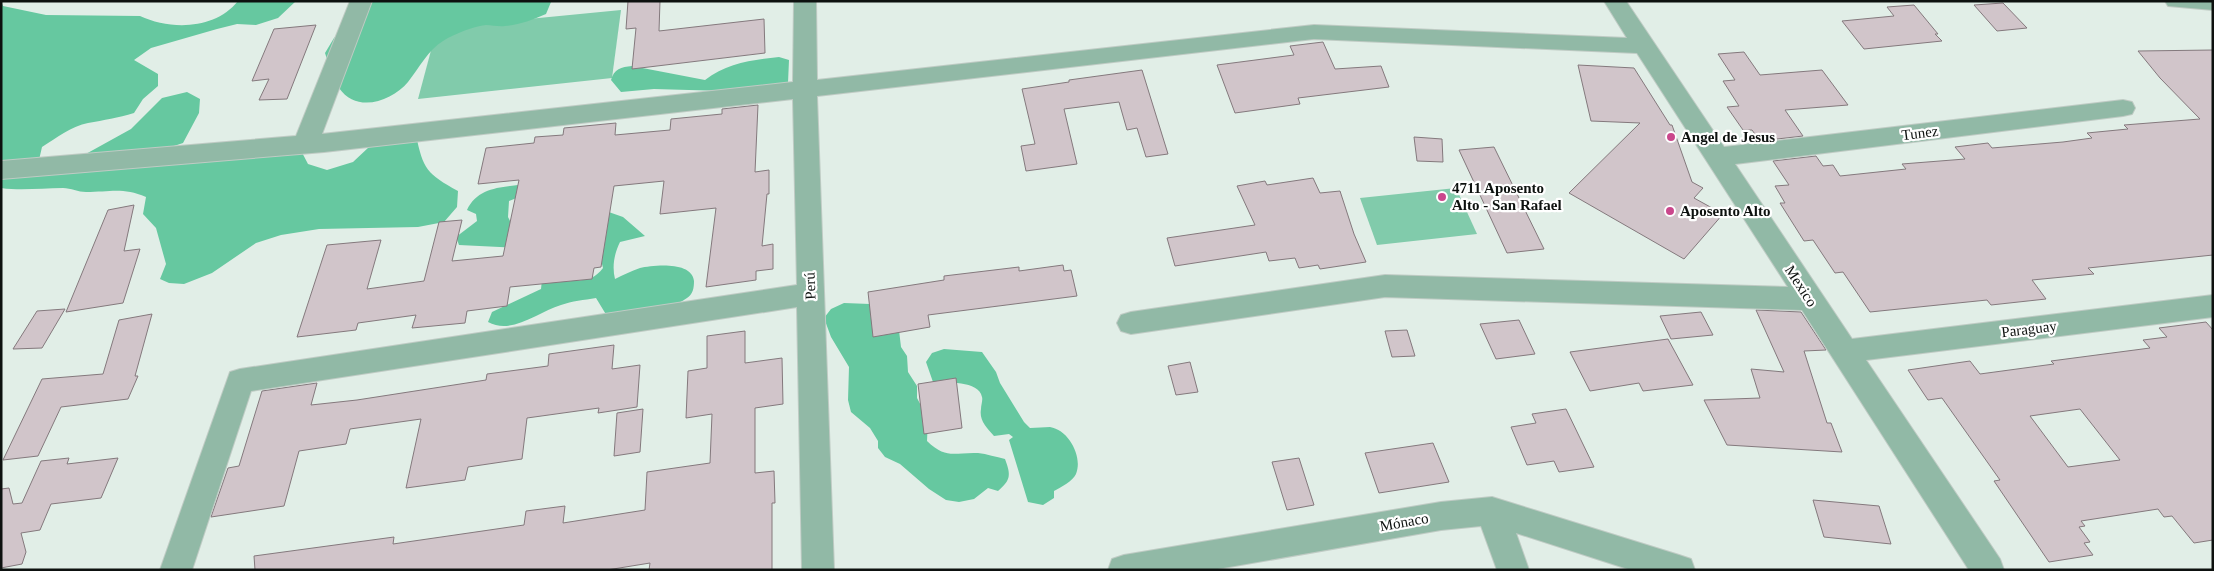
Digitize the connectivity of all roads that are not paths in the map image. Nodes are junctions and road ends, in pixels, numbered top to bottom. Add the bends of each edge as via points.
1 (361, 1) edge
2 (805, 1) edge
3 (1615, 1) edge
4 (2176, 1) edge
5 (2213, 3) edge
6 (1644, 46) junction
7 (805, 89) junction
8 (2123, 108) dead end
9 (306, 144) junction
10 (1718, 157) junction
11 (1, 170) edge
12 (810, 294) junction
13 (1810, 299) junction
14 (2213, 306) edge
15 (1131, 323) dead end
16 (1844, 351) junction
17 (1492, 511) junction
18 (176, 570) edge
19 (818, 570) edge
20 (1124, 570) edge
21 (1513, 570) edge
22 (1679, 570) edge
23 (1988, 570) edge

1 - 9 street
2 - 7 street, Perú
3 - 6 street, Mexico
4 - 5 street
6 - 7 street via 1314,32
6 - 10 street, Mexico
7 - 9 street
7 - 12 street, Perú
8 - 10 street, Tunez
9 - 11 street
10 - 13 street, Mexico
12 - 18 street via 240,381
12 - 19 street, Perú
13 - 15 street via 1385,286
13 - 16 street, Mexico
14 - 16 street, Paraguay
16 - 23 street, Mexico
17 - 20 street, Mónaco via 1441,516
17 - 21 street
17 - 22 street, Mónaco

